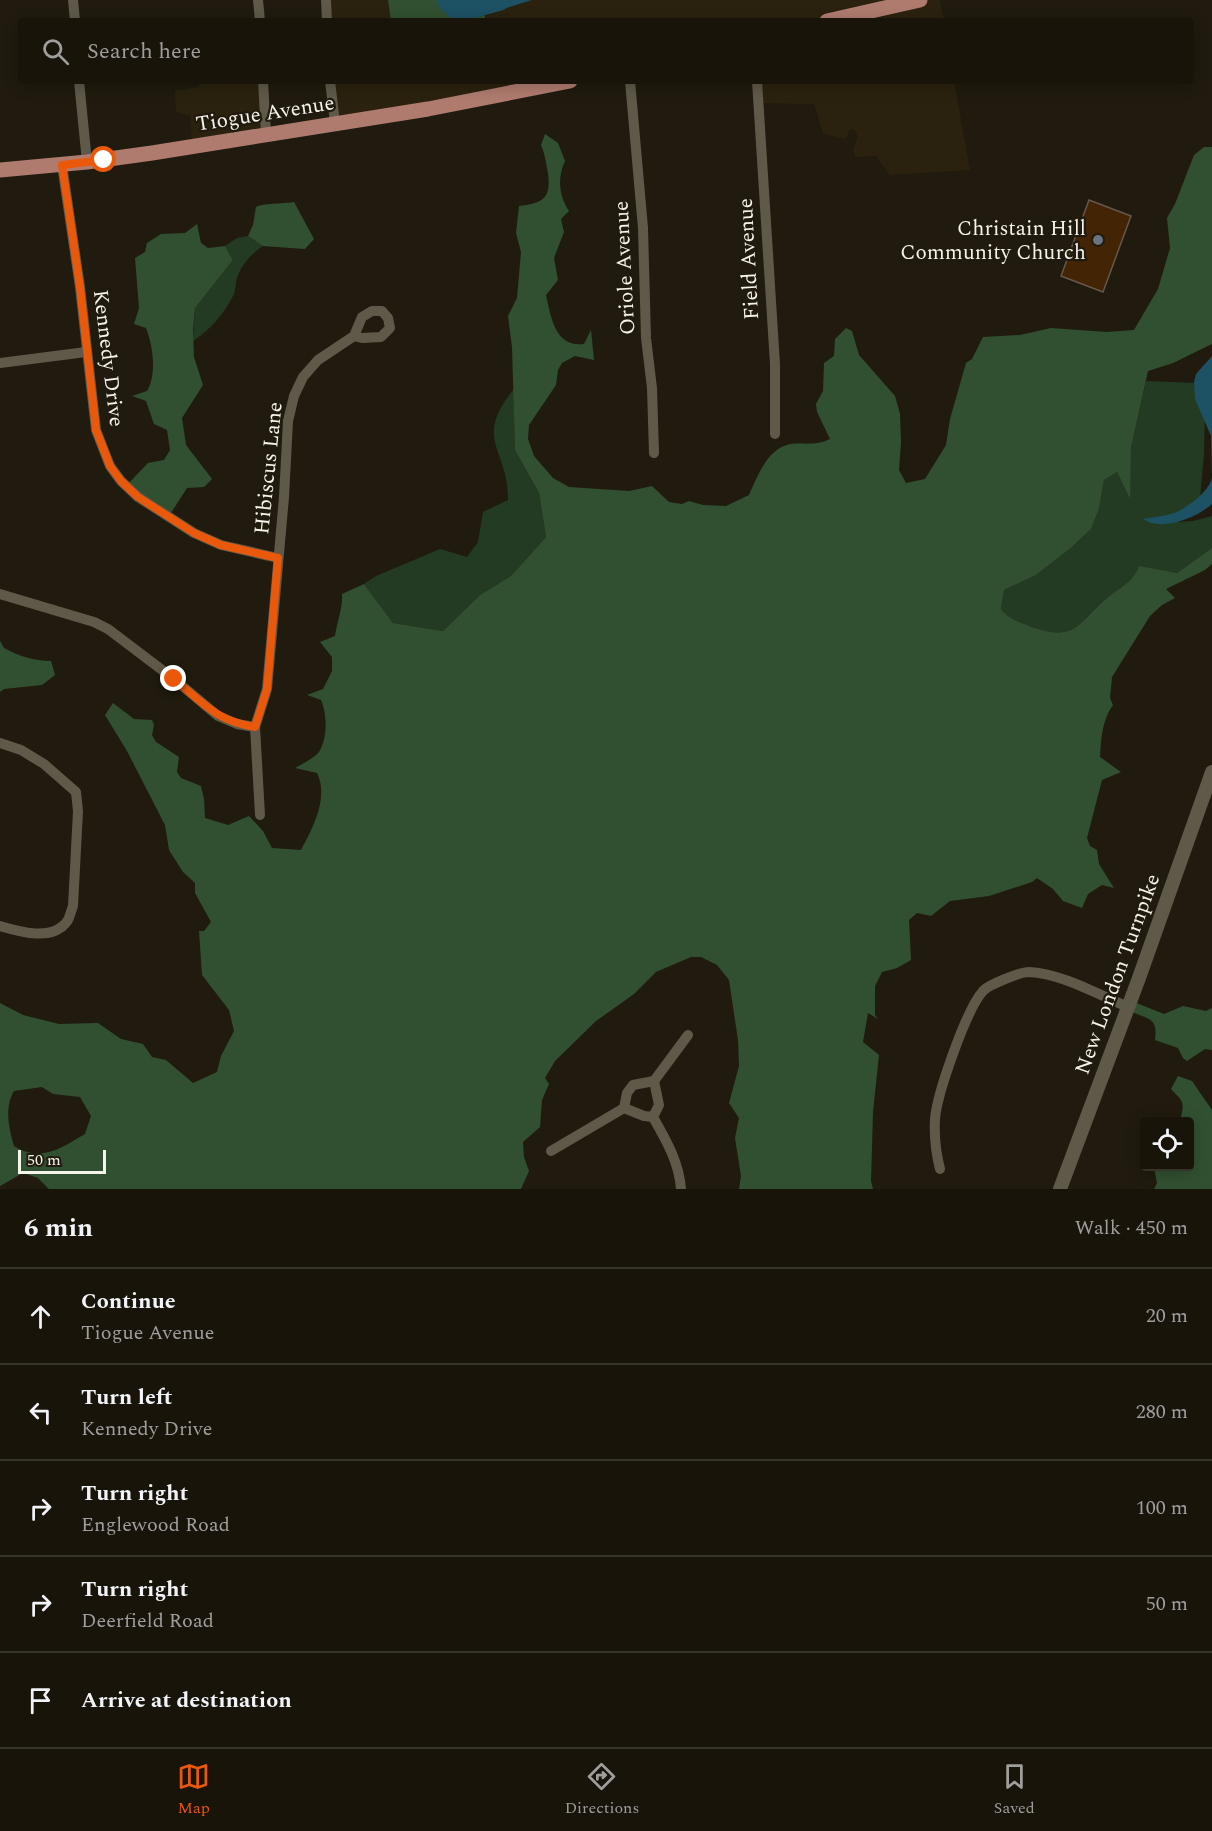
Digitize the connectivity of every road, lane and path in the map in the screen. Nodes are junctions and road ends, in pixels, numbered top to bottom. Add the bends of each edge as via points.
1 (73, 0) edge
2 (258, 0) edge
3 (326, 0) edge
4 (920, 0) edge
5 (75, 18) edge
6 (260, 18) edge
7 (327, 18) edge
8 (840, 18) edge
9 (79, 84) edge
10 (263, 84) edge
11 (330, 84) edge
12 (555, 84) edge
13 (630, 84) edge
14 (757, 84) edge
15 (335, 123) junction
16 (266, 134) junction
17 (87, 162) junction
18 (62, 165) junction
19 (0, 170) edge
20 (354, 336) dead end
21 (86, 352) junction
22 (0, 363) edge
23 (775, 434) dead end
24 (654, 453) dead end
25 (278, 558) junction
26 (0, 594) edge
27 (255, 727) junction
28 (0, 743) edge
29 (1212, 772) edge
30 (260, 815) dead end
31 (0, 926) edge
32 (1128, 1007) junction
33 (688, 1035) dead end
34 (654, 1081) junction
35 (624, 1108) junction
36 (653, 1117) junction
37 (551, 1151) dead end
38 (940, 1169) dead end
39 (681, 1189) edge
40 (1060, 1189) edge

1 - 5 street
2 - 6 street
3 - 7 street
4 - 8 main road
9 - 17 street
10 - 16 street
11 - 15 street
12 - 15 main road, Tiogue Avenue
13 - 24 street, Oriole Avenue via 643,228
14 - 23 street, Field Avenue via 775,363
15 - 16 main road, Tiogue Avenue
16 - 17 main road, Tiogue Avenue
17 - 18 main road, Tiogue Avenue
18 - 19 main road, Tiogue Avenue
18 - 21 street, Kennedy Drive
20 - 25 street, Hibiscus Lane via 318,360 303,377 294,396 288,421
21 - 22 street
21 - 25 street, Kennedy Drive via 96,430 110,466 121,481 166,517 203,538
25 - 27 street, Hibiscus Lane via 267,689
26 - 27 street via 103,627 218,716
27 - 30 street
28 - 31 street via 21,750 66,782 76,792 78,811 73,906 67,921 56,931 38,934
29 - 32 main road, New London Turnpike
32 - 38 street via 1057,978 1027,972 984,990 969,1013 937,1101 935,1149
32 - 40 main road, New London Turnpike
33 - 34 street
34 - 35 street via 633,1085
34 - 36 street via 659,1105
35 - 36 street
35 - 37 street
36 - 39 street via 680,1173

